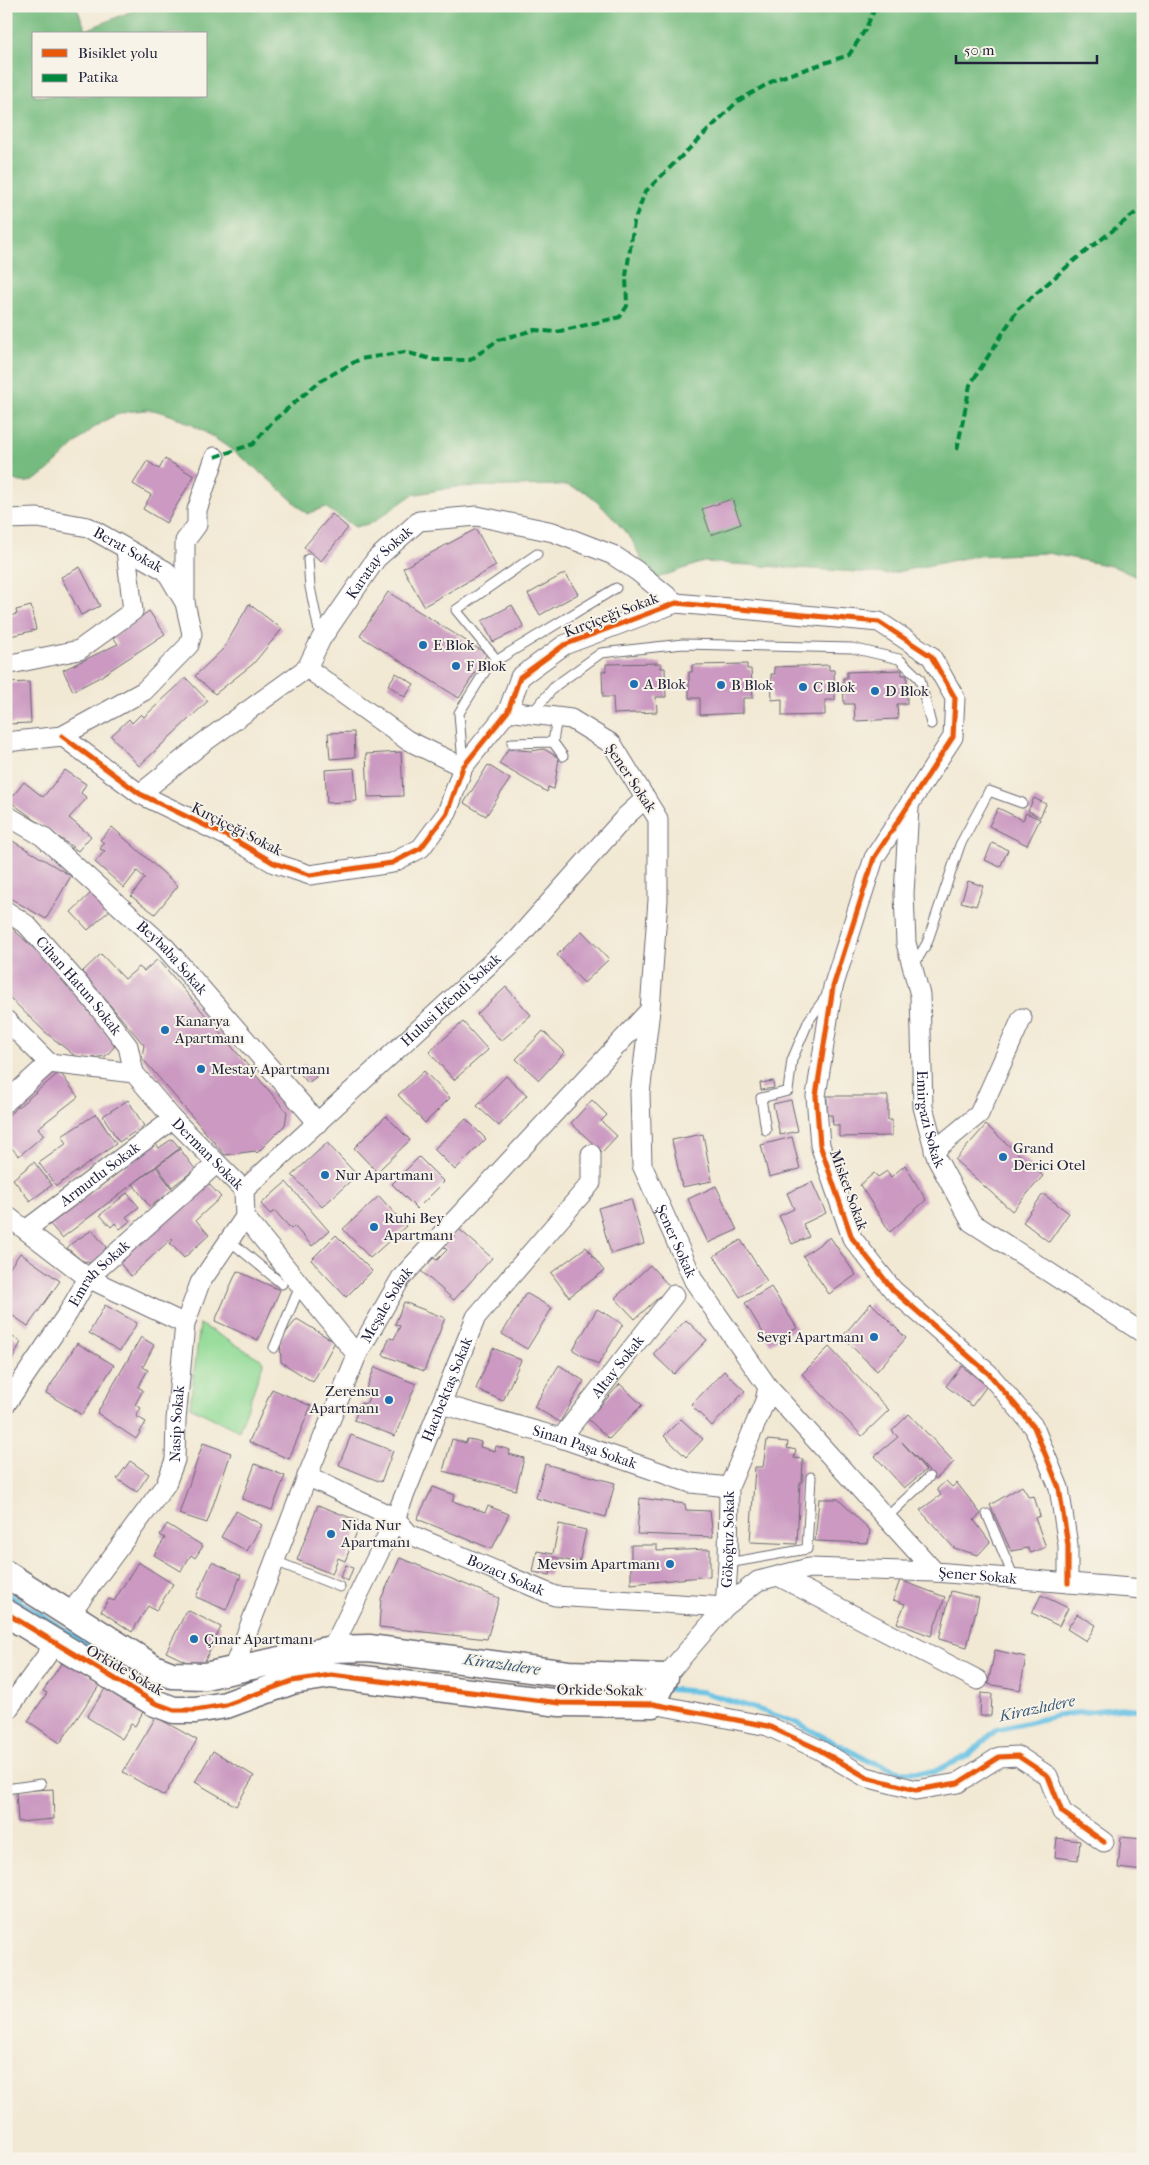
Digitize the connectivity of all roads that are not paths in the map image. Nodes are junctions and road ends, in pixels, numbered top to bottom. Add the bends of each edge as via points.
1 (215, 457) dead end
2 (6, 519) edge
3 (126, 550) junction
4 (537, 554) dead end
5 (308, 559) dead end
6 (616, 588) dead end
7 (185, 603) junction
8 (676, 603) junction
9 (321, 639) junction
10 (497, 660) junction
11 (6, 665) edge
12 (307, 668) junction
13 (508, 711) junction
14 (532, 714) junction
15 (557, 717) junction
16 (930, 724) dead end
17 (62, 736) junction
18 (6, 742) edge
19 (554, 742) junction
20 (512, 744) dead end
21 (563, 756) dead end
22 (463, 767) junction
23 (140, 794) junction
24 (646, 798) junction
25 (1022, 803) dead end
26 (909, 806) junction
27 (6, 815) edge
28 (6, 911) edge
29 (913, 967) junction
30 (832, 987) junction
31 (650, 1010) junction
32 (1022, 1018) dead end
33 (6, 1020) edge
34 (48, 1063) junction
35 (134, 1073) junction
36 (6, 1102) edge
37 (173, 1119) junction
38 (318, 1123) junction
39 (766, 1130) dead end
40 (934, 1151) junction
41 (591, 1154) dead end
42 (216, 1164) junction
43 (244, 1190) junction
44 (6, 1215) edge
45 (245, 1217) junction
46 (27, 1229) junction
47 (229, 1240) junction
48 (88, 1278) junction
49 (291, 1284) junction
50 (674, 1295) dead end
51 (185, 1324) junction
52 (1143, 1333) edge
53 (274, 1348) dead end
54 (357, 1355) junction
55 (768, 1387) junction
56 (6, 1404) edge
57 (441, 1404) junction
58 (561, 1438) junction
59 (307, 1476) junction
60 (811, 1477) dead end
61 (929, 1477) dead end
62 (729, 1487) junction
63 (987, 1514) dead end
64 (396, 1518) junction
65 (886, 1518) junction
66 (275, 1561) junction
67 (728, 1563) junction
68 (935, 1572) junction
69 (6, 1574) edge
70 (778, 1576) junction
71 (1014, 1578) junction
72 (1068, 1583) junction
73 (340, 1587) dead end
74 (1143, 1589) edge
75 (725, 1607) junction
76 (6, 1613) edge
77 (69, 1614) junction
78 (55, 1644) junction
79 (332, 1648) junction
80 (233, 1669) junction
81 (666, 1677) junction
82 (978, 1680) dead end
83 (653, 1704) junction
84 (6, 1712) edge
85 (41, 1784) dead end
86 (6, 1789) edge
87 (1104, 1842) dead end

1 - 7 street via 197,510 197,525 185,542
2 - 3 street, Berat Sokak via 38,518 88,527
3 - 7 street, Berat Sokak via 166,571
3 - 11 street via 133,611 79,650
4 - 10 lane via 456,610
5 - 9 lane via 310,587
6 - 10 lane
7 - 17 street, Berat Sokak via 192,634 189,645 144,691
8 - 9 street, Karatay Sokak via 613,555 553,532 478,516 420,521 376,559
8 - 13 street, Kırçiçeği Sokak via 564,645 520,677
8 - 26 street, Kırçiçeği Sokak via 879,622 931,656 955,698 953,737
9 - 12 street, Karatay Sokak
10 - 22 lane via 489,664 459,713
12 - 22 street via 406,740
12 - 23 street, Karatay Sokak via 203,743
13 - 14 street, Şener Sokak
13 - 22 street, Kırçiçeği Sokak
14 - 15 street, Şener Sokak
14 - 16 lane via 555,686 602,653 683,644 852,648 899,659 920,679
15 - 19 lane
15 - 24 street, Şener Sokak via 571,719 612,744
17 - 18 street, Berat Sokak
17 - 23 street, Kırçiçeği Sokak
19 - 20 lane
19 - 21 lane
22 - 23 street, Kırçiçeği Sokak via 447,813 421,848 392,864 310,874 274,863 235,840
24 - 31 street, Şener Sokak via 658,819 658,900
24 - 38 street, Hulusi Efendi Sokak via 626,816 517,939
25 - 29 lane via 989,791 960,845 927,943
26 - 29 street, Emirgazi Sokak via 904,894 906,944
26 - 30 street, Misket Sokak via 874,858
27 - 38 street, Beybaba Sokak via 42,836 165,947
28 - 35 street, Cihan Hatun Sokak via 28,925 92,999 128,1046
29 - 40 street, Emirgazi Sokak via 920,995 923,1107
30 - 39 lane via 809,1020 792,1060 788,1091 761,1098
30 - 72 street, Misket Sokak via 816,1096 820,1145 852,1238 893,1290 989,1374 1034,1427 1059,1488 1068,1545
31 - 54 street, Meşale Sokak via 401,1278
31 - 55 street, Şener Sokak via 640,1093 642,1165 694,1281
32 - 40 street via 979,1114
33 - 34 street
34 - 35 street
34 - 36 street
35 - 37 street, Derman Sokak
37 - 42 street, Derman Sokak
37 - 46 street, Armutlu Sokak
38 - 43 street, Hulusi Efendi Sokak
40 - 52 street, Emirgazi Sokak via 971,1222
41 - 57 street, Hacıbektaş Sokak via 591,1182 476,1317
42 - 43 street, Derman Sokak
42 - 48 street, Emrah Sokak
43 - 45 street, Derman Sokak
44 - 46 street
45 - 47 street, Nasip Sokak
45 - 49 street
46 - 48 street
47 - 49 lane
47 - 51 street, Nasip Sokak via 200,1283
48 - 51 street
48 - 56 street, Emrah Sokak
49 - 53 lane
49 - 54 street
50 - 58 street, Altay Sokak
51 - 77 street, Nasip Sokak via 175,1460 166,1484
54 - 59 street, Meşale Sokak
55 - 62 street, Gökoğuz Sokak via 765,1402
55 - 65 street, Şener Sokak
57 - 58 street, Sinan Paşa Sokak
57 - 64 street, Hacıbektaş Sokak
58 - 62 street, Sinan Paşa Sokak via 691,1483
59 - 64 street, Bozacı Sokak
59 - 66 street, Meşale Sokak
60 - 67 lane via 807,1549
61 - 65 lane
62 - 67 street, Gökoğuz Sokak
63 - 71 lane
64 - 75 street, Bozacı Sokak via 409,1534 555,1596
64 - 79 street, Hacıbektaş Sokak
65 - 68 street, Şener Sokak
66 - 73 lane
66 - 80 street, Meşale Sokak
67 - 75 street, Gökoğuz Sokak
68 - 70 street via 808,1568
68 - 71 street, Şener Sokak
69 - 77 street, Orkide Sokak
70 - 75 street via 758,1581
70 - 82 street
71 - 72 street, Şener Sokak
72 - 74 street, Şener Sokak
75 - 81 street, Gökoğuz Sokak
76 - 78 street, Orkide Sokak
77 - 80 street, Orkide Sokak via 154,1668 172,1675 205,1676
78 - 83 street, Orkide Sokak via 155,1703 174,1710 226,1705 292,1680 331,1675 560,1703
78 - 84 street
79 - 80 street, Orkide Sokak
79 - 81 street, Orkide Sokak via 369,1648 568,1674
81 - 83 street
83 - 87 street, Orkide Sokak via 768,1726 818,1749 866,1777 916,1790 958,1783 999,1757 1018,1756 1048,1776 1062,1812
85 - 86 lane

